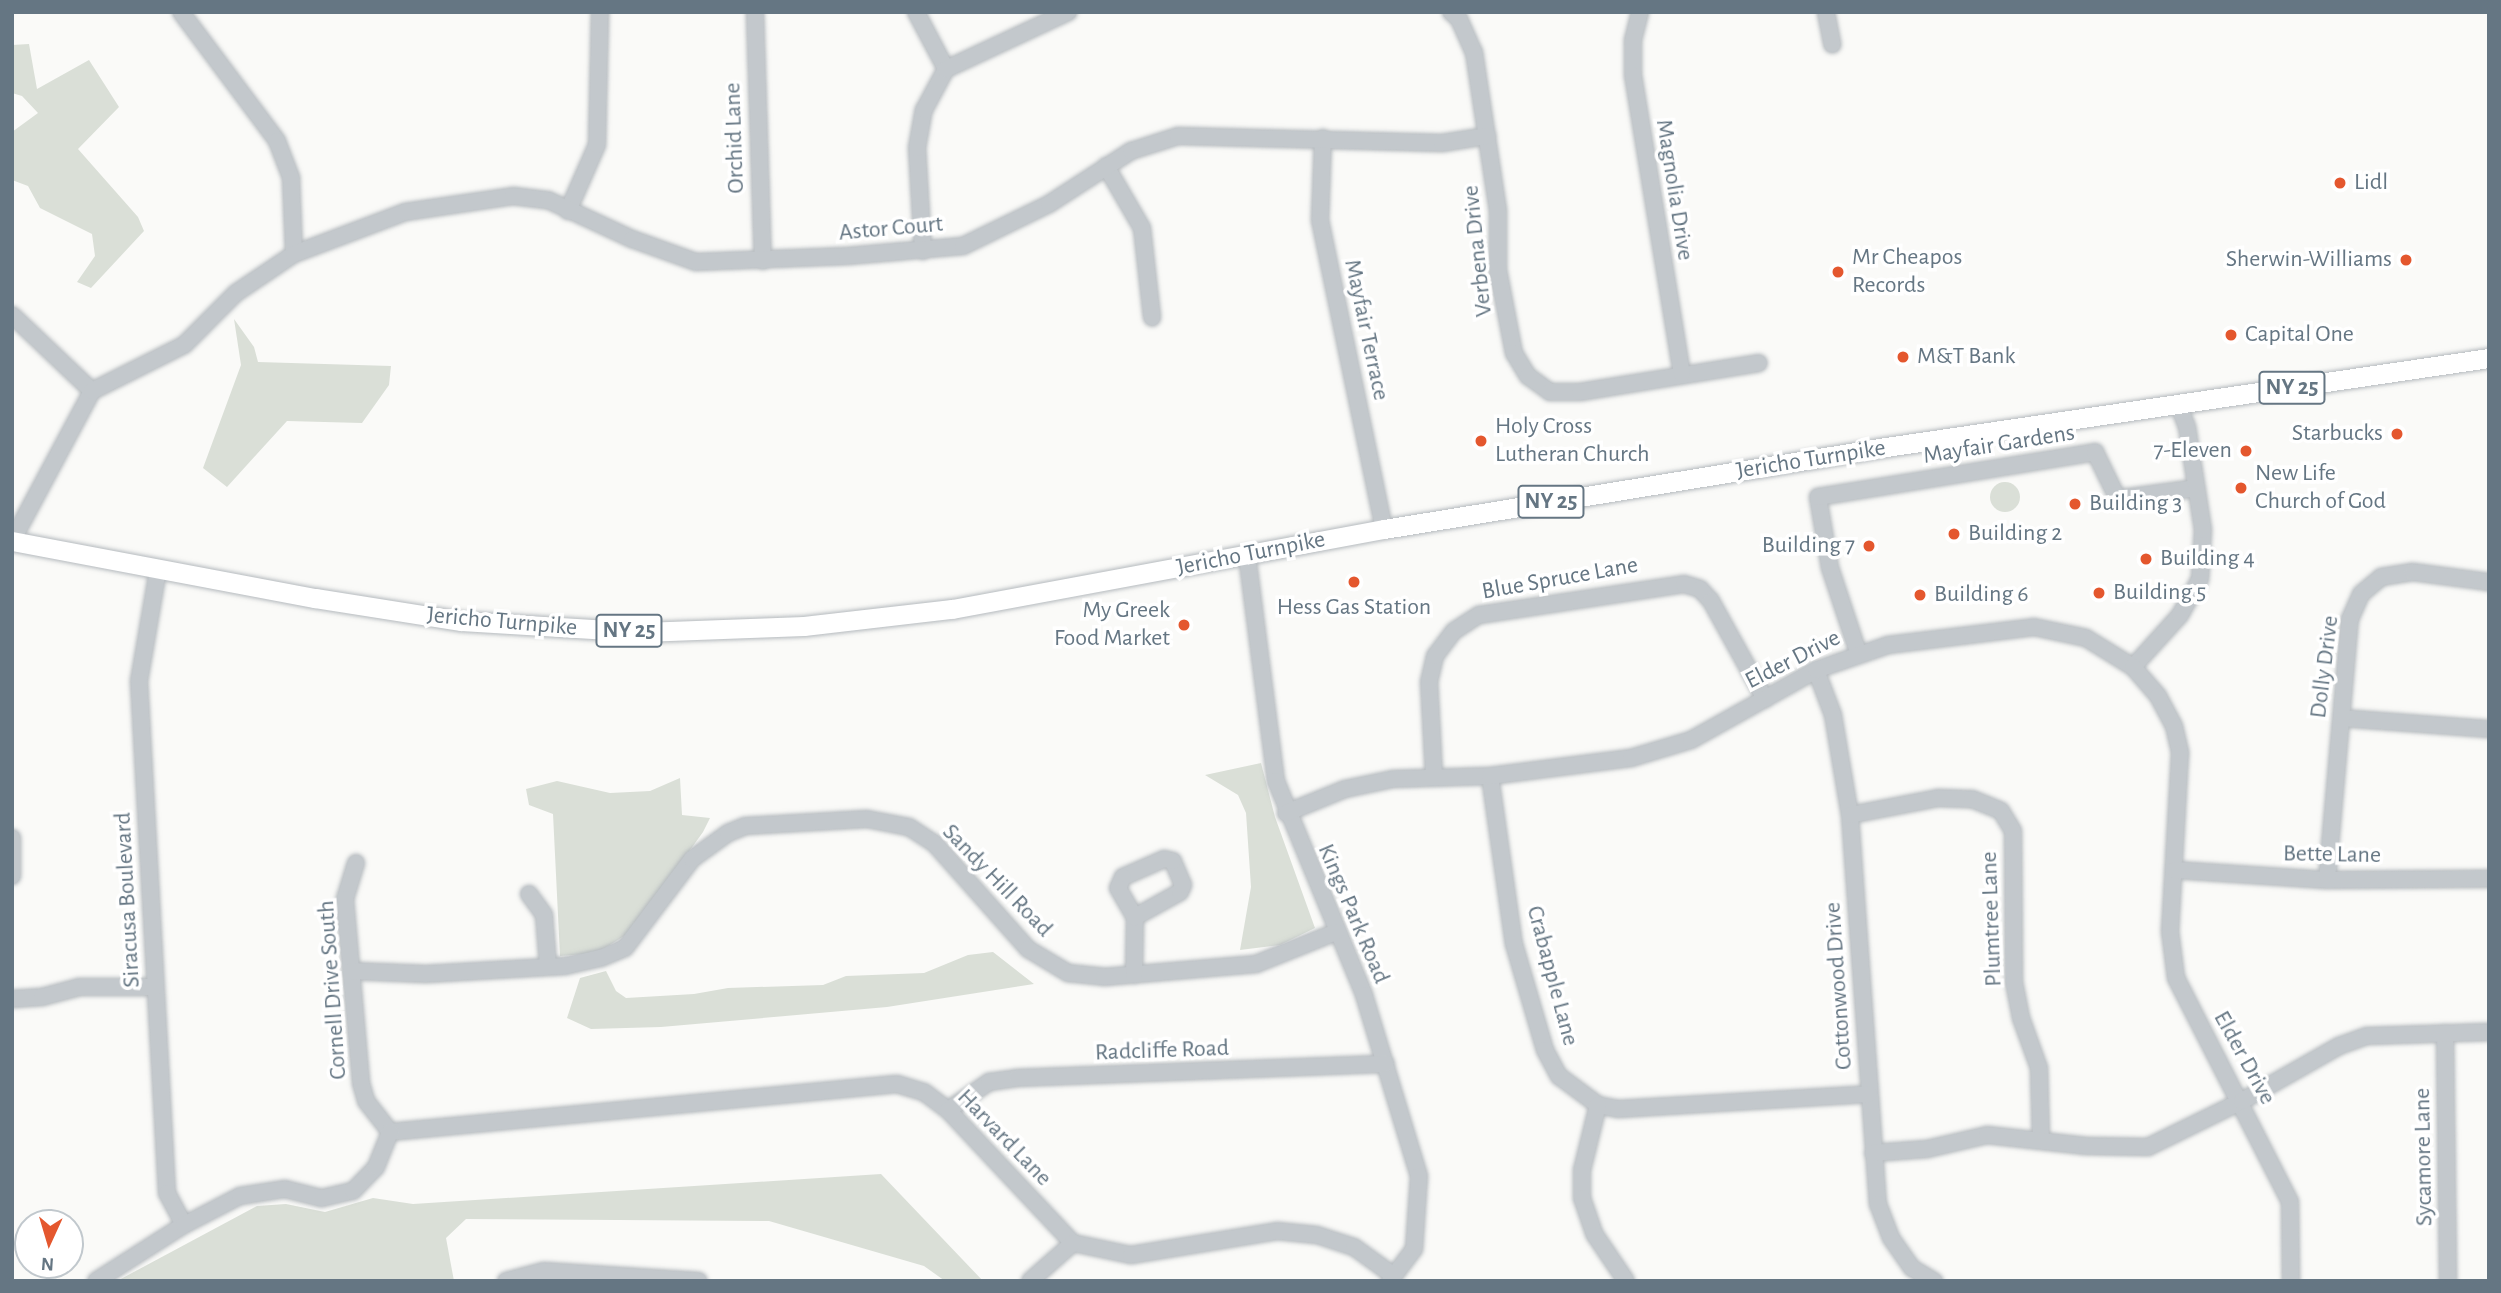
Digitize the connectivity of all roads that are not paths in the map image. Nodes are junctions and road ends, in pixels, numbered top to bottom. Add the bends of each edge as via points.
1 (181, 12) edge
2 (600, 12) edge
3 (755, 12) edge
4 (916, 12) edge
5 (1068, 12) edge
6 (1640, 12) edge
7 (1826, 12) edge
8 (1458, 14) edge
9 (1832, 44) dead end
10 (946, 69) junction
11 (1487, 136) junction
12 (1323, 138) junction
13 (1106, 166) junction
14 (568, 211) junction
15 (923, 251) junction
16 (294, 254) junction
17 (764, 261) junction
18 (12, 315) edge
19 (1152, 317) dead end
20 (2489, 358) edge
21 (1759, 363) dead end
22 (1682, 374) junction
23 (92, 391) junction
24 (2179, 406) junction
25 (2196, 488) junction
26 (1384, 529) junction
27 (12, 541) edge
28 (1247, 555) junction
29 (158, 570) junction
30 (2489, 582) edge
31 (1858, 652) junction
32 (2133, 667) junction
33 (1815, 670) junction
34 (1765, 699) junction
35 (2342, 718) junction
36 (2489, 729) edge
37 (1434, 776) junction
38 (1490, 776) junction
39 (1286, 813) junction
40 (1850, 815) junction
41 (12, 838) edge
42 (356, 863) dead end
43 (2175, 870) junction
44 (12, 876) edge
45 (2489, 879) edge
46 (2327, 880) junction
47 (529, 894) dead end
48 (1135, 917) dead end
49 (1336, 932) junction
50 (548, 965) junction
51 (351, 971) junction
52 (1134, 975) junction
53 (155, 987) junction
54 (12, 999) edge
55 (2445, 1032) junction
56 (2489, 1032) edge
57 (1386, 1064) junction
58 (1869, 1094) junction
59 (2242, 1101) junction
60 (1598, 1105) junction
61 (948, 1110) junction
62 (390, 1132) junction
63 (2041, 1139) junction
64 (1873, 1153) junction
65 (184, 1225) junction
66 (1073, 1243) junction
67 (1908, 1275) edge
68 (635, 1278) edge
69 (1392, 1279) edge
70 (96, 1281) edge
71 (506, 1281) edge
72 (699, 1281) edge
73 (1030, 1281) edge
74 (1626, 1281) edge
75 (1934, 1281) edge
76 (2291, 1281) edge
77 (2448, 1281) edge

1 - 16 street via 277,141 291,178
2 - 14 street via 597,145
3 - 17 street, Orchid Lane
4 - 10 street
5 - 10 street
6 - 22 street, Magnolia Drive via 1633,41 1633,75
7 - 9 street
8 - 11 street, Verbena Drive via 1474,52
10 - 15 street via 924,110 917,148
11 - 12 street, Astor Court via 1442,143
11 - 22 street, Verbena Drive via 1498,211 1498,270 1514,353 1528,376 1550,392 1580,392
12 - 13 street, Astor Court via 1178,136 1154,141
12 - 26 street, Mayfair Terrace via 1320,220
13 - 15 street, Astor Court via 1049,204 963,246
13 - 19 street via 1142,228
14 - 16 street, Astor Court via 548,200 513,196 453,202 405,212
14 - 17 street, Astor Court via 672,256 696,262
15 - 17 street, Astor Court
16 - 23 street, Astor Court via 236,293 184,345
18 - 23 street
20 - 24 main road, Jericho Turnpike / NY 25
21 - 22 street, Verbena Drive
23 - 27 street
24 - 25 street via 2187,426
24 - 26 main road, Jericho Turnpike / NY 25 via 1886,447
25 - 31 street, Mayfair Gardens via 2123,498 2116,495 2095,452 1818,497 1830,568
25 - 32 street via 2203,530 2200,579 2180,615
26 - 28 main road, Jericho Turnpike / NY 25
27 - 29 main road, Jericho Turnpike / NY 25
28 - 29 main road, Jericho Turnpike / NY 25 via 901,616 691,632 461,621
28 - 39 street, Kings Park Road via 1276,781
29 - 53 street, Siracusa Boulevard via 139,681
30 - 35 street, Dolly Drive via 2413,572 2381,577 2361,594 2350,619
31 - 32 street, Elder Drive via 1981,630 2034,627 2086,638
31 - 33 street, Elder Drive
32 - 43 street, Elder Drive via 2158,696 2174,726 2180,753
33 - 34 street, Elder Drive
33 - 40 street, Cottonwood Drive via 1833,715
34 - 37 street, Blue Spruce Lane via 1711,601 1700,589 1684,584 1479,615 1454,631 1435,656 1429,682
34 - 38 street, Elder Drive via 1691,740 1631,758
35 - 36 street
35 - 46 street, Dolly Drive
37 - 38 street, Elder Drive
37 - 39 street, Elder Drive via 1345,789
38 - 60 street, Crabapple Lane via 1514,944 1545,1050 1559,1076
39 - 49 street, Kings Park Road
40 - 58 street, Cottonwood Drive
40 - 63 street, Plumtree Lane via 1938,798 1972,799 2001,811 2012,831 2014,982 2039,1068
41 - 44 street
42 - 51 street, Cornell Drive South via 345,899
43 - 46 street, Bette Lane
43 - 59 street, Elder Drive via 2170,931 2176,978
45 - 46 street, Bette Lane
47 - 50 street via 544,915
48 - 52 street
49 - 52 street, Sandy Hill Road via 1256,964
49 - 57 street, Kings Park Road via 1364,995
50 - 51 street, Sandy Hill Road via 426,974
50 - 52 street, Sandy Hill Road via 601,958 625,948 692,859 728,833 745,827 867,819 909,827 934,843 1028,949 1047,964 1088,978
51 - 62 street, Cornell Drive South via 361,1083 366,1101
53 - 54 street via 79,987 42,998
53 - 65 street, Siracusa Boulevard via 167,1193
55 - 56 street
55 - 59 street via 2358,1040
55 - 77 street, Sycamore Lane
57 - 61 street, Radcliffe Road via 1017,1079 989,1082
57 - 69 street, Kings Park Road via 1419,1176 1414,1250
58 - 60 street, Crabapple Lane via 1637,1110
58 - 64 street, Cottonwood Drive
59 - 63 street via 2148,1147 2086,1146
59 - 76 street, Elder Drive via 2290,1202
60 - 74 street via 1582,1170 1581,1198 1595,1235
61 - 62 street, Harvard Lane via 924,1092 897,1084
61 - 66 street, Harvard Lane
62 - 65 street via 376,1167 353,1191 322,1198 285,1189 240,1196
63 - 64 street via 1987,1135 1927,1149
64 - 67 street, Cottonwood Drive via 1878,1204
65 - 70 street
66 - 69 street via 1131,1255 1277,1231 1317,1235 1354,1247
66 - 73 street
67 - 75 street, Cottonwood Drive
68 - 71 street via 544,1270
68 - 72 street

